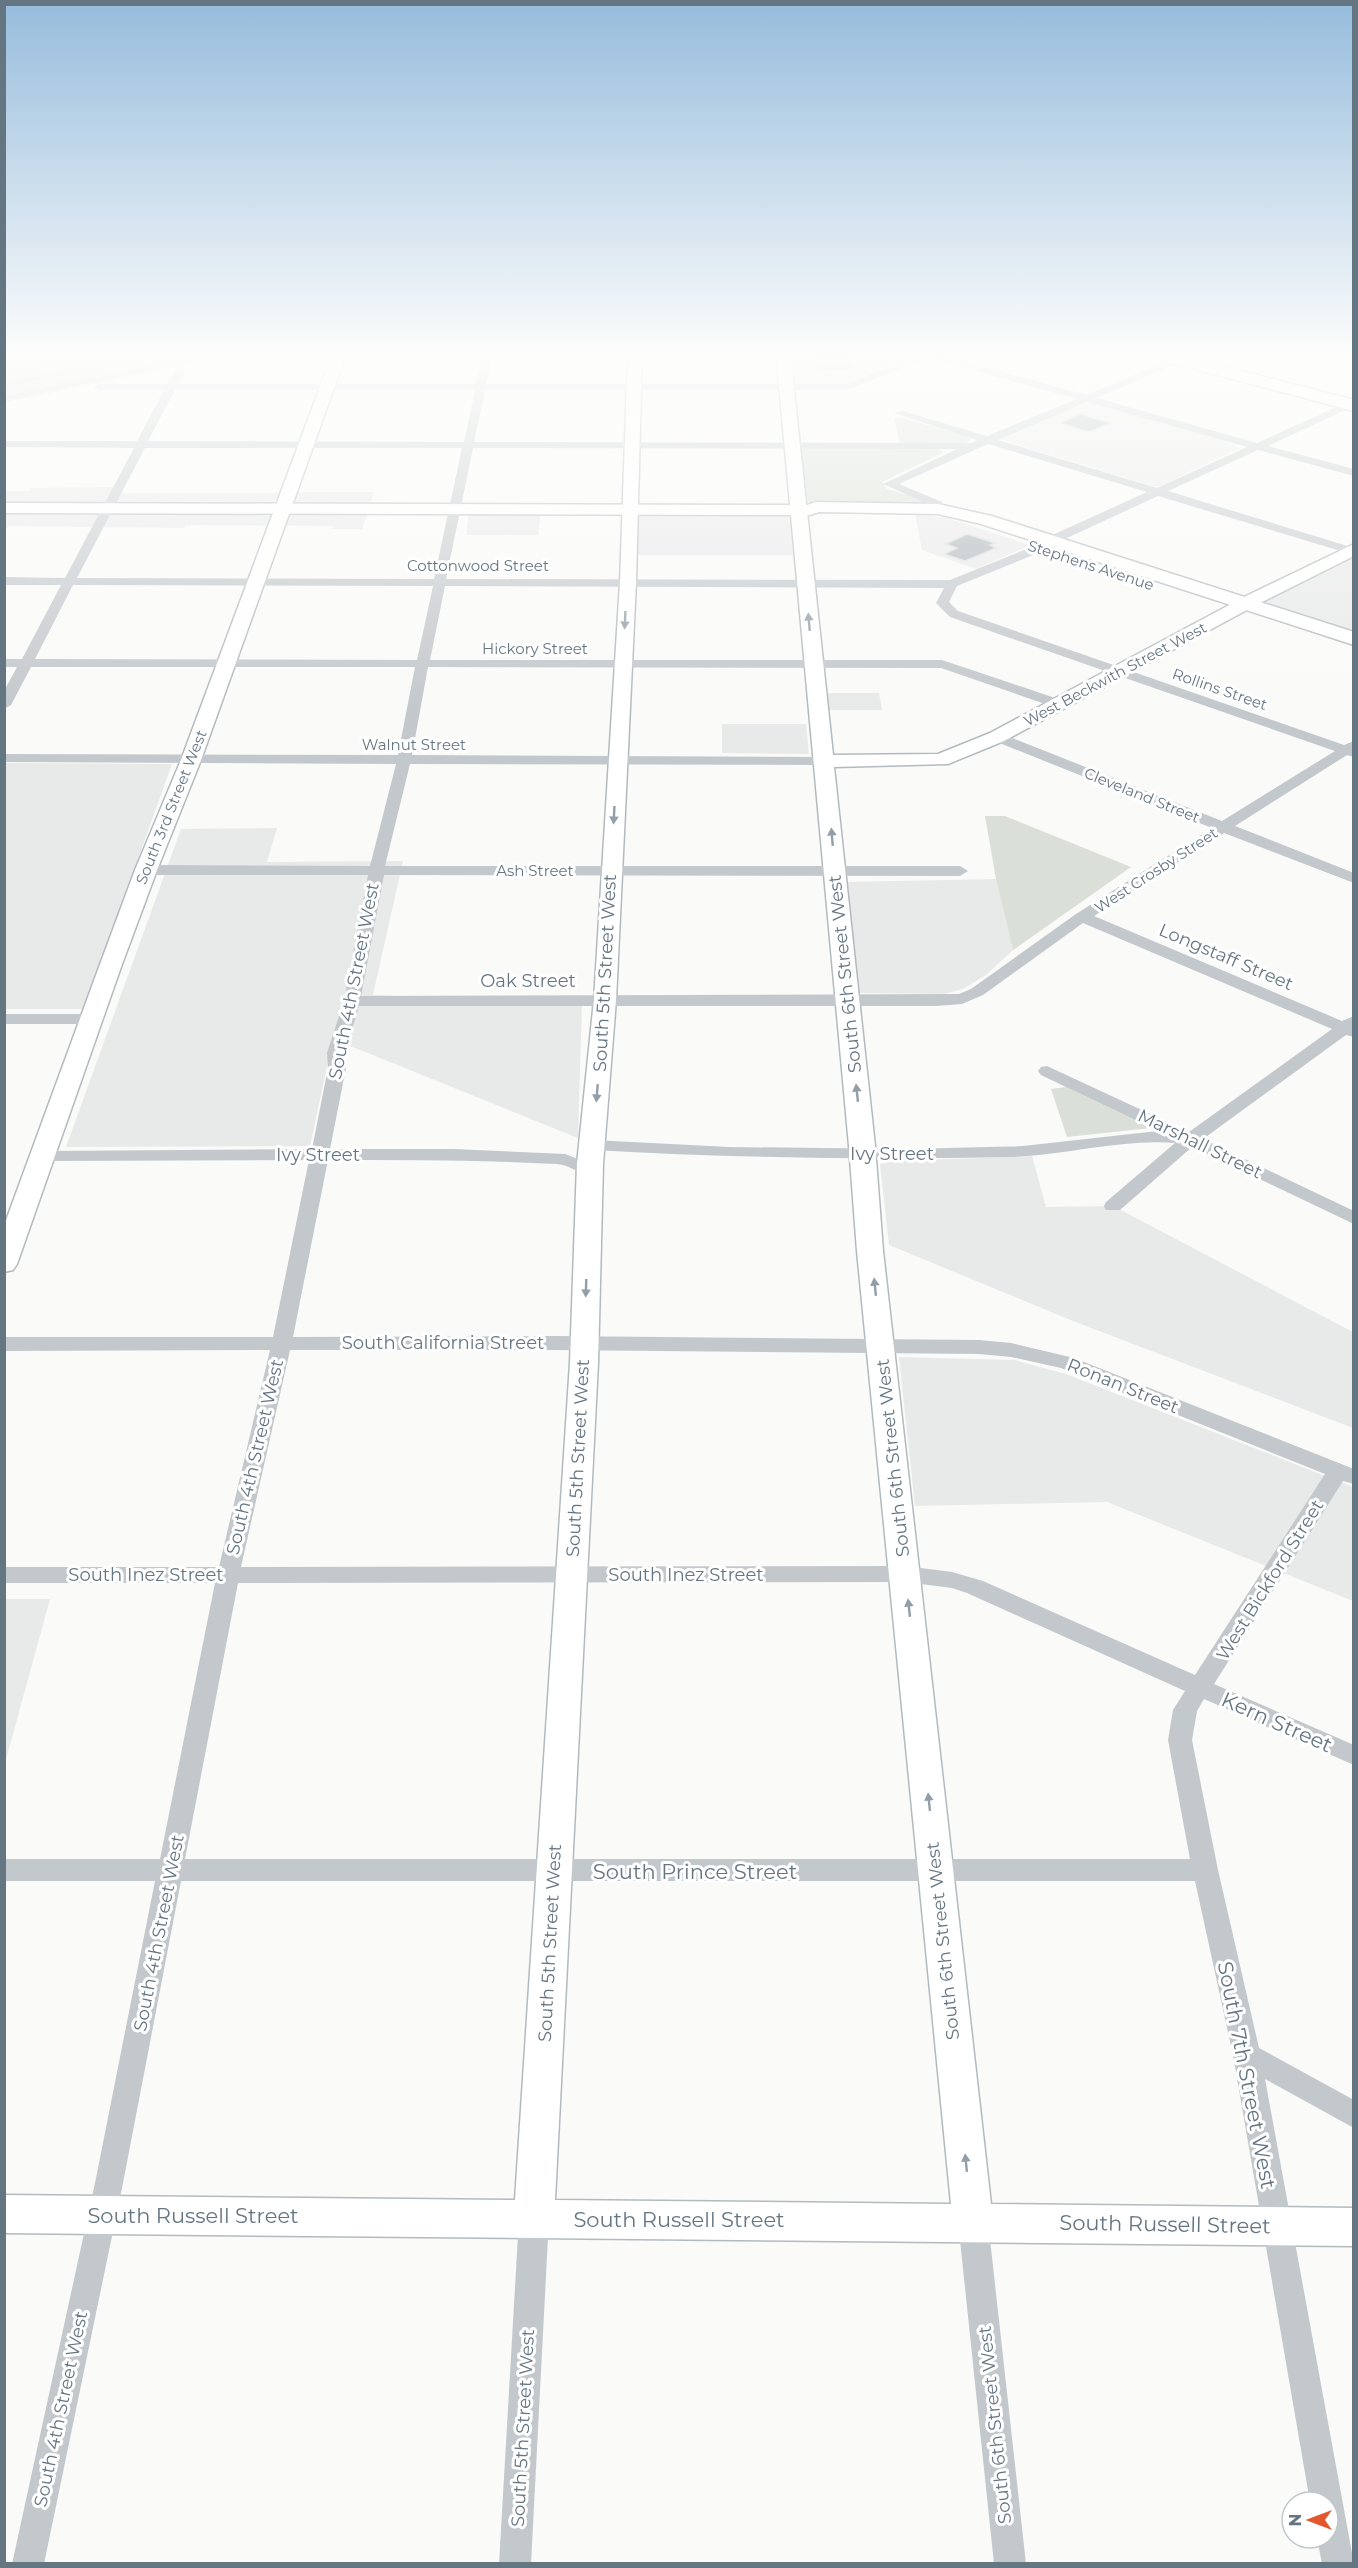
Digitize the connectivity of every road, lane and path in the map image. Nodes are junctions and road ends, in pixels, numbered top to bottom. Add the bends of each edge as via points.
1 (128, 472) edge
2 (295, 472) edge
3 (463, 472) edge
4 (631, 472) edge
5 (798, 472) edge
6 (916, 472) edge
7 (1092, 472) edge
8 (1200, 472) edge
9 (1157, 492) junction
10 (4, 508) edge
11 (109, 508) junction
12 (281, 509) junction
13 (454, 509) junction
14 (938, 509) junction
15 (629, 510) junction
16 (804, 510) junction
17 (1045, 544) junction
18 (1352, 551) edge
19 (4, 581) edge
20 (69, 581) junction
21 (440, 581) junction
22 (256, 582) junction
23 (628, 582) junction
24 (805, 582) junction
25 (952, 584) junction
26 (1239, 608) junction
27 (1353, 639) edge
28 (1353, 649) edge
29 (4, 663) edge
30 (27, 663) junction
31 (226, 664) junction
32 (813, 664) junction
33 (422, 665) junction
34 (623, 665) junction
35 (1120, 672) junction
36 (1059, 704) junction
37 (4, 705) edge
38 (996, 737) junction
39 (1350, 750) edge
40 (4, 758) edge
41 (191, 760) junction
42 (617, 760) junction
43 (404, 761) junction
44 (824, 761) junction
45 (1223, 827) junction
46 (377, 869) junction
47 (146, 870) junction
48 (611, 870) junction
49 (834, 870) junction
50 (960, 871) dead end
51 (1353, 879) edge
52 (1082, 917) junction
53 (962, 999) joint
54 (605, 1000) junction
55 (352, 1001) junction
56 (848, 1001) junction
57 (4, 1019) edge
58 (91, 1019) junction
59 (1350, 1027) edge
60 (1047, 1071) dead end
61 (1191, 1139) junction
62 (863, 1154) junction
63 (319, 1155) junction
64 (43, 1156) junction
65 (591, 1157) junction
66 (1113, 1206) dead end
67 (1353, 1218) edge
68 (9, 1237) edge
69 (4, 1264) edge
70 (4, 1344) edge
71 (281, 1344) junction
72 (584, 1344) junction
73 (881, 1346) junction
74 (1346, 1474) edge
75 (905, 1574) junction
76 (4, 1575) edge
77 (228, 1575) junction
78 (572, 1575) junction
79 (1200, 1689) junction
80 (1353, 1756) edge
81 (936, 1869) junction
82 (4, 1870) edge
83 (172, 1870) junction
84 (1205, 1870) junction
85 (555, 1872) junction
86 (1247, 2055) junction
87 (1353, 2115) edge
88 (4, 2214) edge
89 (102, 2214) junction
90 (534, 2218) junction
91 (973, 2222) junction
92 (1276, 2225) junction
93 (1353, 2227) edge
94 (1324, 2490) edge
95 (28, 2564) edge
96 (515, 2564) edge
97 (1010, 2564) edge

1 - 11 street
2 - 12 street, South 3rd Street West
3 - 13 street, South 4th Street West
4 - 15 street, South 5th Street West
5 - 16 street, South 6th Street West
6 - 14 street, Stephens Avenue via 889,484 938,504
7 - 9 street
8 - 9 street
9 - 17 street
9 - 18 street
10 - 11 main road
11 - 12 main road
11 - 20 street
12 - 13 main road
12 - 22 street, South 3rd Street West
13 - 15 main road
13 - 21 street, South 4th Street West
14 - 16 main road, Stephens Avenue
14 - 17 main road, Stephens Avenue via 986,520
15 - 16 main road
15 - 23 street, South 5th Street West
16 - 17 main road, Stephens Avenue via 950,518
16 - 24 street, South 6th Street West
17 - 25 street
17 - 26 main road, Stephens Avenue
18 - 26 street, West Beckwith Street West
19 - 20 street, Cottonwood Street
20 - 22 street, Cottonwood Street
20 - 30 street
21 - 22 street, Cottonwood Street
21 - 23 street, Cottonwood Street
21 - 33 street, South 4th Street West
22 - 31 street, South 3rd Street West
23 - 24 street, Cottonwood Street
23 -> 34 street, South 5th Street West
24 - 25 street, Cottonwood Street
32 -> 24 street, South 6th Street West
25 - 35 street, Rollins Street via 942,603 954,614
26 - 27 main road, Stephens Avenue
26 - 28 main road, Stephens Avenue
26 - 35 street, West Beckwith Street West
29 - 30 street, Hickory Street
30 - 31 street, Hickory Street
30 - 37 street
31 - 33 street, Hickory Street
31 - 41 street, South 3rd Street West
32 - 34 street, Hickory Street
32 - 36 street, Hickory Street via 942,664
32 - 44 street, South 6th Street West
33 - 34 street, Hickory Street
33 - 43 street, South 4th Street West
34 - 42 street, South 5th Street West
35 - 36 street, West Beckwith Street West
35 - 39 street, Rollins Street
36 - 38 street, West Beckwith Street West
38 - 44 street, West Beckwith Street West via 940,760
38 - 45 street, Cleveland Street
39 - 45 street, West Crosby Street
40 - 41 street, Walnut Street
41 - 43 street, Walnut Street
41 - 47 street, South 3rd Street West
42 - 43 street, Walnut Street
42 - 44 street, Walnut Street
42 -> 48 street, South 5th Street West
43 - 46 street, South 4th Street West
49 -> 44 street, South 6th Street West
45 - 51 street, Cleveland Street
45 - 52 street, West Crosby Street
46 - 47 street, Ash Street
46 - 48 street, Ash Street
46 - 55 street, South 4th Street West
47 - 58 street, South 3rd Street West
48 - 49 street, Ash Street
48 - 54 street, South 5th Street West
49 - 50 street, Ash Street
49 - 56 street, South 6th Street West
52 - 53 street, West Crosby Street
52 - 59 street, Longstaff Street
53 - 56 street, Oak Street
54 - 55 street, Oak Street
54 - 56 street, Oak Street
54 -> 65 street, South 5th Street West
55 - 63 street, South 4th Street West via 336,1053 337,1068
62 -> 56 street, South 6th Street West
57 - 58 street
58 - 64 street, South 3rd Street West
59 - 61 street
60 - 61 street, Marshall Street
61 - 62 street, Ivy Street via 1152,1136 992,1153
61 - 66 street
61 - 67 street, Marshall Street
62 - 65 street, Ivy Street via 729,1152
73 -> 62 street, South 6th Street West
63 - 64 street, Ivy Street
63 - 65 street, Ivy Street
63 - 71 street, South 4th Street West
64 - 68 street, South 3rd Street West
65 -> 72 street, South 5th Street West
68 - 69 street, South 3rd Street West
70 - 71 street, South California Street
71 - 72 street, South California Street
71 - 77 street, South 4th Street West
72 - 73 street, South California Street
72 - 78 street, South 5th Street West
73 - 74 street, Ronan Street via 979,1347 1035,1354 1067,1363
73 - 75 street, South 6th Street West
74 - 79 street, West Bickford Street
75 - 78 street, South Inez Street
75 - 79 street, South Inez Street via 975,1587
81 -> 75 street, South 6th Street West
76 - 77 street, South Inez Street
77 - 78 street, South Inez Street
77 - 83 street, South 4th Street West
78 - 85 street, South 5th Street West
79 - 80 street, Kern Street
79 - 84 street, South 7th Street West via 1185,1710 1180,1740
81 - 84 street, South Prince Street
81 - 85 street, South Prince Street
91 -> 81 street, South 6th Street West
82 - 83 street, South Prince Street
83 - 85 street, South Prince Street
83 - 89 street, South 4th Street West
84 - 86 street, South 7th Street West
85 - 90 street, South 5th Street West
86 - 87 street
86 - 92 street, South 7th Street West
88 - 89 street, South Russell Street
89 - 90 street, South Russell Street
89 - 95 street, South 4th Street West
90 - 91 street, South Russell Street
90 - 96 street, South 5th Street West
91 - 92 street, South Russell Street
91 - 97 street, South 6th Street West
92 - 93 street, South Russell Street
92 - 94 street, South 7th Street West

